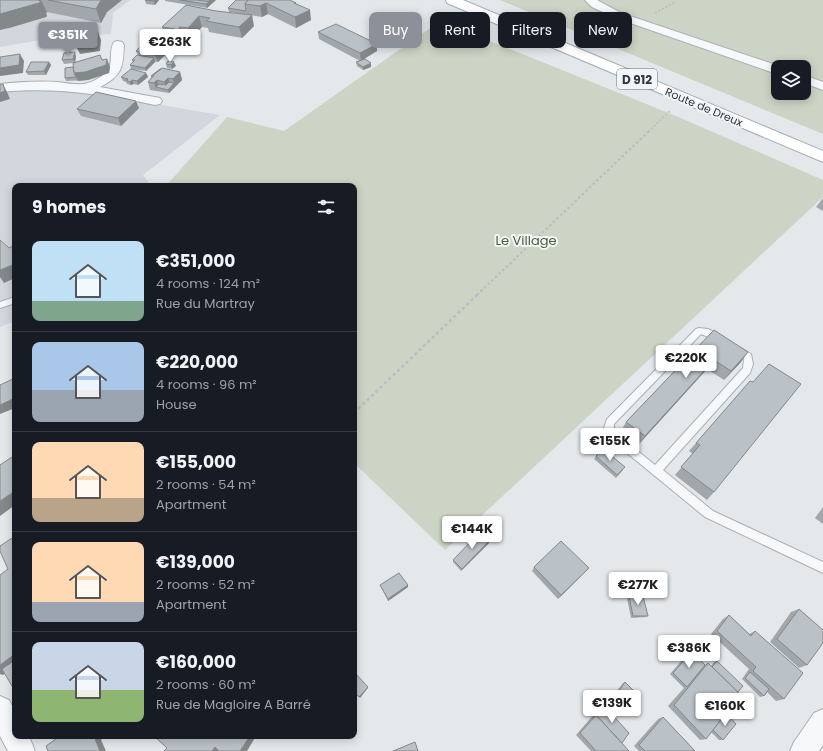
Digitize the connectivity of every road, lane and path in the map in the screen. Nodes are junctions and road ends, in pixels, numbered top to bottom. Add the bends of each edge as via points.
1 (452, 0) edge
2 (592, 0) edge
3 (118, 45) dead end
4 (771, 68) edge
5 (811, 82) edge
6 (823, 86) edge
7 (0, 88) edge
8 (86, 88) junction
9 (683, 98) junction
10 (155, 101) dead end
11 (823, 157) edge
12 (12, 301) edge
13 (0, 305) edge
14 (357, 410) edge
15 (656, 471) junction
16 (823, 568) edge
17 (0, 709) edge
18 (823, 722) edge
19 (12, 732) edge
20 (16, 739) edge
21 (22, 751) edge
22 (803, 751) edge

1 - 9 main road, Route de Dreux / D 912
2 - 4 street via 596,5 617,15
3 - 8 street via 116,68 112,74
5 - 6 street
7 - 8 street
8 - 10 street
9 - 11 main road, Route de Dreux / D 912
9 - 14 path
12 - 13 lane
15 - 15 lane via 614,437 610,422 699,331 705,331 748,357 747,370
15 - 16 lane via 709,514
17 - 19 street
18 - 22 street
20 - 21 street

